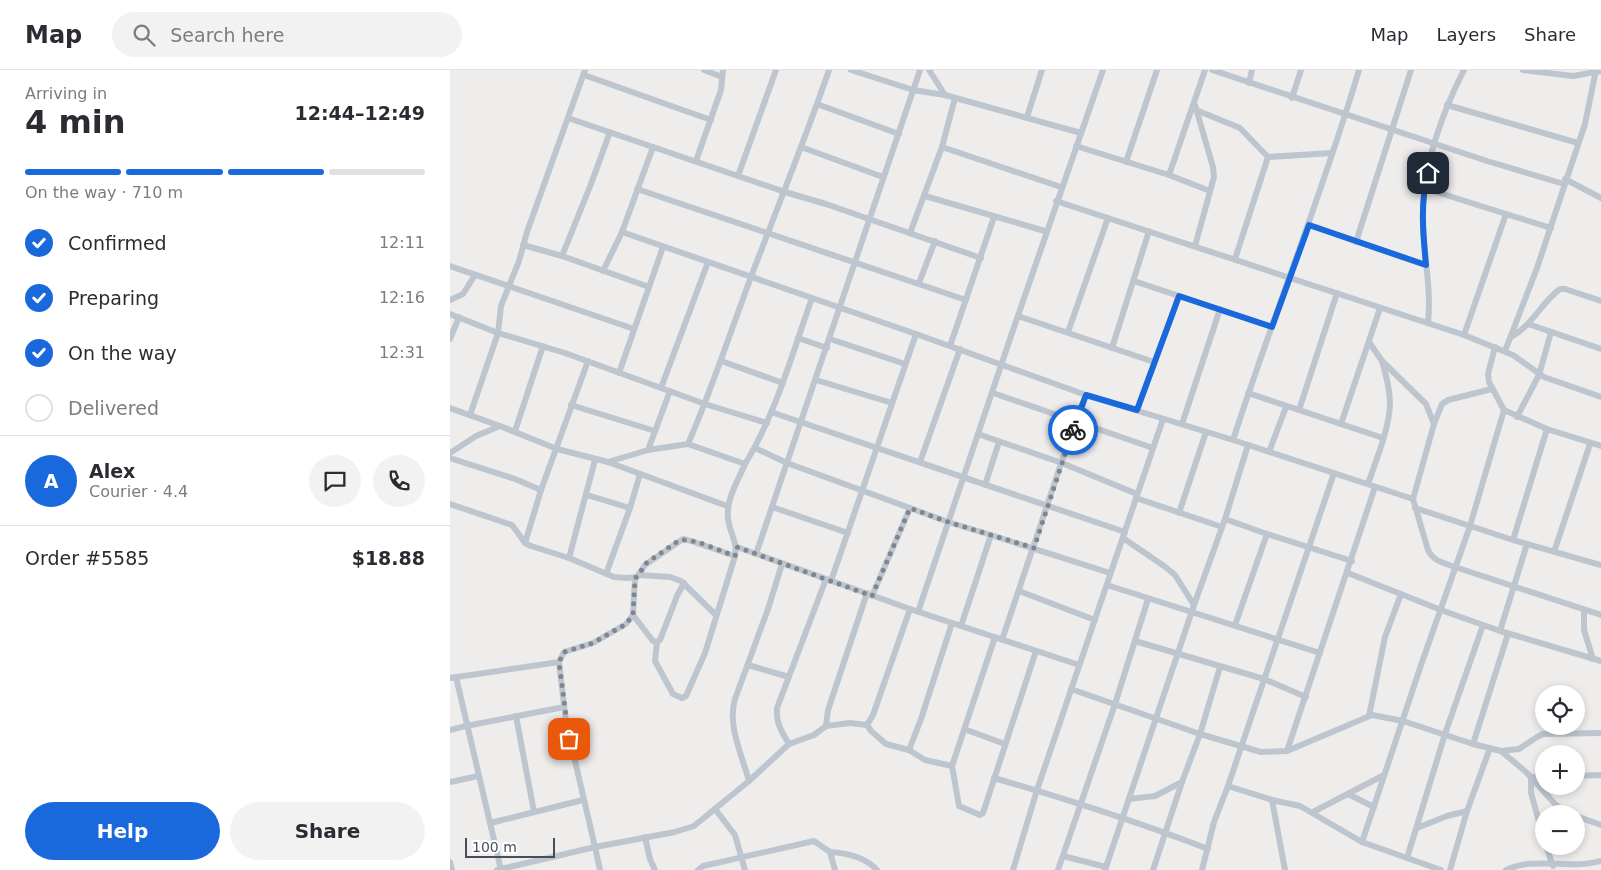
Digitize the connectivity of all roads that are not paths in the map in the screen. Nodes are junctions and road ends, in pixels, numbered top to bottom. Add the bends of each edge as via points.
1 (704, 70) edge
2 (776, 70) edge
3 (829, 70) edge
4 (851, 70) edge
5 (920, 70) edge
6 (929, 70) edge
7 (1042, 70) edge
8 (1103, 70) edge
9 (1157, 70) edge
10 (1205, 70) edge
11 (1212, 70) edge
12 (1252, 70) edge
13 (1301, 70) edge
14 (1359, 70) edge
15 (1412, 70) edge
16 (1464, 70) edge
17 (1523, 70) edge
18 (585, 72) edge
19 (1598, 72) edge
20 (722, 74) edge
21 (1248, 83) junction
22 (913, 90) junction
23 (945, 95) junction
24 (955, 98) junction
25 (1292, 98) junction
26 (817, 104) junction
27 (1447, 105) junction
28 (1195, 107) junction
29 (1346, 114) junction
30 (1027, 117) junction
31 (568, 118) junction
32 (711, 120) junction
33 (1392, 130) junction
34 (610, 132) junction
35 (1081, 133) junction
36 (899, 134) junction
37 (1578, 143) junction
38 (1435, 144) junction
39 (1076, 146) junction
40 (653, 147) junction
41 (801, 147) junction
42 (942, 147) junction
43 (1332, 154) junction
44 (1268, 157) junction
45 (696, 162) junction
46 (1126, 162) junction
47 (1169, 175) junction
48 (738, 176) junction
49 (883, 177) junction
50 (1565, 181) junction
51 (1061, 187) junction
52 (1424, 188) junction
53 (637, 189) junction
54 (1210, 191) junction
55 (785, 192) junction
56 (925, 196) junction
57 (1601, 198) edge
58 (1056, 201) junction
59 (1506, 214) junction
60 (994, 217) junction
61 (1108, 218) junction
62 (869, 219) junction
63 (1309, 225) junction
64 (1551, 228) junction
65 (1148, 230) junction
66 (622, 232) junction
67 (1045, 232) junction
68 (910, 233) junction
69 (768, 234) junction
70 (935, 241) junction
71 (1356, 242) junction
72 (523, 245) junction
73 (1195, 246) junction
74 (664, 247) junction
75 (562, 256) junction
76 (981, 258) junction
77 (1235, 259) junction
78 (708, 262) junction
79 (854, 262) junction
80 (1426, 265) junction
81 (450, 266) edge
82 (603, 271) junction
83 (475, 275) junction
84 (751, 277) junction
85 (1289, 277) junction
86 (1134, 280) junction
87 (919, 284) junction
88 (509, 287) junction
89 (649, 287) junction
90 (1337, 293) junction
91 (1179, 296) junction
92 (812, 298) junction
93 (450, 300) edge
94 (966, 300) junction
95 (1601, 301) edge
96 (840, 308) junction
97 (1380, 308) junction
98 (1220, 310) junction
99 (450, 314) edge
100 (1018, 316) junction
101 (459, 317) junction
102 (1428, 322) junction
103 (1528, 324) junction
104 (1272, 327) junction
105 (634, 328) junction
106 (1068, 332) junction
107 (1551, 332) junction
108 (498, 333) junction
109 (916, 334) junction
110 (1464, 335) junction
111 (1511, 337) junction
112 (798, 338) junction
113 (450, 339) edge
114 (830, 339) junction
115 (1369, 342) junction
116 (543, 346) junction
117 (950, 346) junction
118 (1494, 347) junction
119 (827, 348) junction
120 (1112, 348) junction
121 (1601, 348) edge
122 (960, 349) junction
123 (1505, 351) junction
124 (588, 361) junction
125 (721, 361) junction
126 (1382, 361) junction
127 (1154, 362) junction
128 (905, 364) junction
129 (1002, 364) junction
130 (619, 373) junction
131 (1539, 375) junction
132 (816, 380) junction
133 (783, 382) junction
134 (661, 388) junction
135 (1492, 389) junction
136 (670, 391) junction
137 (992, 393) junction
138 (1248, 393) junction
139 (1086, 395) junction
140 (1601, 397) edge
141 (892, 403) junction
142 (705, 404) junction
143 (572, 405) junction
144 (1286, 406) junction
145 (450, 408) edge
146 (1137, 410) junction
147 (1298, 410) junction
148 (1504, 410) junction
149 (771, 412) junction
150 (470, 415) junction
151 (1517, 417) junction
152 (1163, 418) junction
153 (802, 422) junction
154 (1075, 422) junction
155 (767, 423) junction
156 (1182, 424) junction
157 (1341, 424) junction
158 (1434, 424) junction
159 (500, 426) junction
160 (1547, 429) junction
161 (515, 431) junction
162 (656, 431) junction
163 (1206, 432) junction
164 (978, 434) junction
165 (1383, 438) junction
166 (1233, 440) junction
167 (999, 442) junction
168 (688, 444) junction
169 (1590, 444) junction
170 (1248, 445) junction
171 (1601, 446) edge
172 (877, 447) junction
173 (557, 448) junction
174 (755, 448) junction
175 (1153, 448) junction
176 (648, 450) junction
177 (1269, 452) junction
178 (450, 453) edge
179 (450, 458) edge
180 (595, 460) junction
181 (608, 462) junction
182 (920, 462) junction
183 (787, 463) junction
184 (1062, 463) junction
185 (745, 464) junction
186 (1334, 473) junction
187 (640, 474) junction
188 (963, 478) junction
189 (1368, 484) junction
190 (985, 485) junction
191 (1375, 487) junction
192 (541, 490) junction
193 (863, 491) junction
194 (587, 494) junction
195 (1137, 496) junction
196 (1413, 499) junction
197 (450, 504) edge
198 (727, 506) junction
199 (1048, 506) junction
200 (630, 508) junction
201 (772, 508) junction
202 (910, 508) junction
203 (1415, 508) junction
204 (1179, 513) junction
205 (1226, 519) junction
206 (948, 522) junction
207 (1470, 526) junction
208 (1222, 527) junction
209 (848, 533) junction
210 (1267, 534) junction
211 (992, 535) junction
212 (1124, 535) junction
213 (1512, 540) junction
214 (525, 544) junction
215 (1527, 544) junction
216 (737, 547) junction
217 (1034, 548) junction
218 (1310, 548) junction
219 (1554, 552) junction
220 (756, 554) junction
221 (735, 556) junction
222 (569, 558) junction
223 (1352, 561) junction
224 (782, 564) junction
225 (1601, 565) edge
226 (1455, 567) junction
227 (1348, 573) junction
228 (606, 574) junction
229 (1110, 574) junction
230 (637, 576) junction
231 (829, 580) junction
232 (684, 583) junction
233 (1107, 585) junction
234 (1514, 588) junction
235 (1020, 591) junction
236 (870, 594) junction
237 (1401, 594) junction
238 (1148, 598) junction
239 (1194, 605) junction
240 (910, 609) junction
241 (1441, 610) junction
242 (1584, 610) junction
243 (918, 612) junction
244 (1192, 612) junction
245 (716, 614) junction
246 (633, 615) junction
247 (1601, 615) edge
248 (1094, 620) junction
249 (952, 623) junction
250 (1235, 625) junction
251 (1483, 625) junction
252 (961, 626) junction
253 (1500, 630) junction
254 (1508, 634) junction
255 (994, 637) junction
256 (1277, 639) junction
257 (1002, 640) junction
258 (1135, 641) junction
259 (657, 642) junction
260 (1036, 651) junction
261 (1320, 653) junction
262 (1178, 654) junction
263 (1593, 659) junction
264 (1601, 661) edge
265 (559, 662) junction
266 (748, 665) junction
267 (1079, 665) junction
268 (1220, 667) junction
269 (789, 677) junction
270 (453, 678) edge
271 (1264, 679) junction
272 (1071, 689) junction
273 (1306, 697) junction
274 (1115, 704) junction
275 (564, 707) junction
276 (516, 716) junction
277 (1369, 716) junction
278 (1156, 718) junction
279 (1403, 721) junction
280 (867, 725) junction
281 (466, 726) junction
282 (826, 726) junction
283 (964, 729) junction
284 (450, 730) edge
285 (1601, 732) edge
286 (1200, 734) junction
287 (1445, 734) junction
288 (789, 744) junction
289 (1006, 744) junction
290 (1473, 744) junction
291 (1241, 747) junction
292 (1490, 748) junction
293 (909, 750) junction
294 (1287, 751) junction
295 (1502, 752) junction
296 (952, 766) junction
297 (1384, 775) junction
298 (1601, 775) edge
299 (478, 776) junction
300 (1585, 776) edge
301 (1531, 777) junction
302 (1535, 777) edge
303 (994, 778) junction
304 (749, 781) junction
305 (450, 782) edge
306 (1182, 782) junction
307 (1228, 786) junction
308 (1037, 790) junction
309 (1348, 794) junction
310 (1129, 799) junction
311 (583, 800) junction
312 (1272, 800) junction
313 (1081, 804) junction
314 (1556, 805) edge
315 (1535, 806) edge
316 (1374, 807) junction
317 (714, 809) junction
318 (1467, 811) junction
319 (534, 812) junction
320 (1313, 812) junction
321 (1122, 819) junction
322 (1585, 819) edge
323 (490, 823) junction
324 (1601, 825) edge
325 (1417, 828) junction
326 (1165, 832) junction
327 (645, 837) junction
328 (1362, 842) junction
329 (595, 847) junction
330 (1208, 849) junction
331 (830, 852) junction
332 (1549, 855) edge
333 (742, 856) junction
334 (1063, 856) junction
335 (1407, 858) junction
336 (1601, 861) edge
337 (450, 862) edge
338 (1553, 866) junction
339 (1106, 869) edge
340 (452, 870) edge
341 (500, 870) edge
342 (600, 870) edge
343 (656, 870) edge
344 (698, 870) edge
345 (745, 870) edge
346 (835, 870) edge
347 (877, 870) edge
348 (1013, 870) edge
349 (1058, 870) edge
350 (1153, 870) edge
351 (1202, 870) edge
352 (1285, 870) edge
353 (1441, 870) edge
354 (1450, 870) edge
355 (1506, 870) edge

1 - 20 street
2 - 48 street
3 - 26 street
4 - 22 street
5 - 22 street
6 - 23 street
7 - 30 street
8 - 35 street
9 - 46 street
10 - 28 street
11 - 21 street
12 - 21 street
13 - 25 street
14 - 29 street
15 - 33 street
16 - 27 street
17 - 19 street via 1573,76
18 - 31 street
18 - 32 street
19 - 37 street
20 - 32 street via 721,90
21 - 25 street
22 - 23 street
22 - 36 street
23 - 24 street
24 - 30 street
24 - 42 street
25 - 29 street
26 - 36 street
26 - 41 street
27 - 37 street
27 - 38 street
28 - 44 street via 1240,128
28 - 47 street
28 - 54 street via 1213,167
29 - 33 street
29 - 43 street
30 - 35 street
31 - 34 street
31 - 72 street
32 - 45 street
33 - 38 street
33 - 71 street
34 - 40 street
34 - 75 street
35 - 39 street
36 - 49 street
37 - 50 street
38 - 50 street
38 - 52 street
39 - 46 street
39 - 51 street
40 - 45 street
40 - 53 street
41 - 49 street
41 - 55 street
42 - 51 street
42 - 56 street
43 - 44 street
43 - 63 street
44 - 77 street
45 - 48 street
46 - 47 street
47 - 54 street
48 - 55 street
49 - 62 street
50 - 57 street
50 - 64 street
51 - 58 street
52 - 59 street
52 - 80 street
53 - 66 street
53 - 69 street
54 - 73 street
55 - 62 street
55 - 69 street
56 - 60 street
56 - 68 street
58 - 61 street
58 - 67 street
59 - 64 street
59 - 110 street
60 - 67 street
60 - 76 street
61 - 65 street
61 - 106 street
62 - 68 street
62 - 79 street
63 - 71 street
63 - 85 street
64 - 111 street
65 - 73 street
65 - 86 street
66 - 74 street
66 - 82 street
67 - 100 street
68 - 70 street
69 - 79 street
69 - 84 street
70 - 76 street
70 - 87 street
71 - 80 street
72 - 75 street
72 - 88 street
73 - 77 street
74 - 78 street
74 - 89 street
75 - 82 street
76 - 94 street
77 - 85 street
78 - 84 street
78 - 134 street
79 - 87 street
79 - 96 street
80 - 102 street
81 - 83 street
82 - 89 street
83 - 88 street
83 - 93 street via 463,294
84 - 92 street
84 - 125 street
85 - 90 street
85 - 104 street
86 - 91 street
86 - 120 street
87 - 94 street
88 - 105 street
88 - 108 street via 500,310
89 - 105 street
90 - 97 street
90 - 147 street
91 - 98 street
91 - 127 street
92 - 96 street
92 - 112 street
94 - 117 street
95 - 103 street via 1560,289
96 - 109 street
96 - 114 street
97 - 102 street
97 - 115 street
98 - 104 street
98 - 156 street
99 - 101 street
100 - 106 street
100 - 129 street
101 - 108 street
101 - 113 street
102 - 110 street
103 - 107 street
103 - 111 street
104 - 138 street
105 - 130 street
106 - 120 street
107 - 121 street
107 - 131 street
108 - 116 street
108 - 150 street
109 - 117 street
109 - 128 street
110 - 118 street
111 - 123 street
112 - 119 street
112 - 133 street
114 - 119 street
114 - 128 street
115 - 126 street
115 - 157 street
116 - 124 street
116 - 161 street
117 - 122 street
118 - 123 street
118 - 135 street via 1488,374
119 - 132 street
120 - 127 street
122 - 129 street
122 - 182 street
123 - 131 street
124 - 130 street
124 - 143 street
125 - 133 street
125 - 142 street
126 - 158 street via 1426,404
126 - 165 street via 1390,405
127 - 146 street
128 - 141 street
129 - 137 street
129 - 139 street
130 - 134 street
131 - 140 street
131 - 151 street
132 - 141 street
132 - 153 street
133 - 149 street
134 - 136 street
135 - 148 street
135 - 158 street via 1444,401
136 - 142 street
136 - 162 street
137 - 154 street
137 - 164 street
138 - 144 street
138 - 166 street
139 - 146 street
139 - 154 street
141 - 172 street
142 - 155 street
142 - 168 street
143 - 162 street
143 - 173 street
144 - 147 street
144 - 177 street
145 - 150 street
146 - 152 street
147 - 157 street
148 - 151 street
148 - 207 street
149 - 153 street
149 - 155 street
150 - 159 street
151 - 160 street
152 - 156 street
152 - 175 street
153 - 172 street
153 - 183 street
154 - 175 street
154 - 184 street
155 - 174 street
156 - 163 street
157 - 165 street
158 - 196 street
159 - 161 street
159 - 178 street via 476,436
160 - 169 street
160 - 213 street
161 - 173 street
162 - 176 street
163 - 166 street
163 - 204 street
164 - 167 street
164 - 188 street
165 - 189 street
166 - 170 street
167 - 184 street
167 - 190 street
168 - 176 street
168 - 185 street
169 - 171 street
169 - 219 street
170 - 177 street
170 - 205 street
172 - 182 street
172 - 193 street
173 - 180 street
173 - 192 street
174 - 183 street
174 - 185 street
175 - 195 street
176 - 181 street
177 - 186 street
179 - 192 street
180 - 181 street
180 - 194 street
181 - 187 street
182 - 188 street
183 - 193 street
183 - 201 street
184 - 195 street
184 - 199 street
185 - 198 street
186 - 189 street
186 - 218 street
187 - 198 street
187 - 200 street
188 - 190 street
188 - 206 street
189 - 191 street
190 - 199 street
191 - 196 street
191 - 223 street
192 - 214 street
193 - 202 street
193 - 209 street
194 - 200 street
194 - 222 street
195 - 204 street
195 - 212 street
196 - 203 street
197 - 214 street via 512,525
198 - 216 street
199 - 212 street
199 - 217 street
200 - 228 street
201 - 209 street
201 - 220 street
202 - 206 street
202 - 236 street
203 - 207 street
203 - 226 street via 1431,556
204 - 208 street
205 - 208 street
205 - 210 street
206 - 211 street
206 - 243 street
207 - 213 street
207 - 226 street
208 - 239 street
209 - 231 street
210 - 218 street
210 - 250 street
211 - 217 street
211 - 252 street
212 - 229 street
212 - 239 street via 1175,575
213 - 215 street
214 - 222 street
215 - 219 street
215 - 234 street
216 - 220 street
216 - 221 street
217 - 229 street
217 - 235 street
218 - 223 street
218 - 256 street
219 - 225 street
220 - 224 street
221 - 230 street via 683,540 645,564
221 - 245 street
222 - 228 street
223 - 227 street
224 - 231 street
224 - 266 street
226 - 234 street
226 - 241 street
227 - 237 street
227 - 261 street
228 - 230 street via 622,578
229 - 233 street
230 - 232 street via 670,577
230 - 246 street
231 - 236 street
231 - 269 street
232 - 245 street
232 - 259 street
233 - 238 street
233 - 248 street
234 - 242 street
234 - 253 street
235 - 248 street
235 - 257 street
236 - 240 street
236 - 282 street via 828,710
237 - 241 street
237 - 277 street via 1385,637
238 - 244 street
238 - 258 street
239 - 244 street
240 - 243 street
240 - 280 street
241 - 251 street
241 - 279 street
242 - 247 street
242 - 263 street via 1584,630
243 - 249 street
244 - 250 street
244 - 262 street
245 - 259 street via 705,652 684,698 673,694 657,666 654,658
246 - 259 street
246 - 265 street via 626,624 593,643 564,652
248 - 267 street
249 - 252 street
249 - 293 street
250 - 256 street
251 - 253 street
251 - 287 street
252 - 255 street
253 - 254 street
254 - 263 street
254 - 290 street
255 - 257 street
255 - 283 street
256 - 261 street
256 - 271 street
257 - 260 street
258 - 262 street
258 - 274 street
260 - 267 street
260 - 289 street
261 - 273 street
262 - 268 street
262 - 278 street
263 - 264 street
265 - 270 street
265 - 275 street
266 - 269 street
266 - 304 street via 732,712
267 - 272 street
268 - 271 street
268 - 286 street
269 - 288 street via 776,719
270 - 281 street
271 - 273 street
271 - 291 street
272 - 274 street
272 - 308 street
273 - 294 street
274 - 278 street
274 - 313 street
275 - 276 street
275 - 311 street
276 - 281 street
276 - 319 street
277 - 279 street
277 - 294 street
278 - 286 street
278 - 310 street
279 - 287 street
279 - 297 street
280 - 282 street
280 - 293 street via 886,744
281 - 284 street
281 - 299 street
282 - 288 street via 814,735
283 - 289 street
283 - 296 street
285 - 295 street via 1543,734 1519,749
286 - 291 street
286 - 306 street
287 - 290 street
287 - 325 street
288 - 304 street
289 - 303 street
290 - 292 street
291 - 294 street via 1261,752
291 - 307 street
292 - 295 street
292 - 318 street
293 - 296 street via 925,760
295 - 301 street
296 - 303 street via 959,806 980,815
297 - 309 street
297 - 316 street
298 - 300 street
299 - 305 street
299 - 323 street
301 - 302 street
301 - 314 street
301 - 315 street
303 - 308 street
304 - 317 street
306 - 310 street via 1155,796
306 - 326 street
307 - 312 street
307 - 330 street
308 - 313 street
308 - 348 street
309 - 316 street
309 - 320 street
310 - 321 street
311 - 319 street
311 - 329 street
312 - 320 street
312 - 352 street
313 - 321 street
313 - 334 street
316 - 328 street
317 - 327 street via 694,826
317 - 333 street via 735,836
318 - 325 street
318 - 354 street
319 - 323 street
320 - 328 street
321 - 326 street
321 - 339 street
322 - 324 street
323 - 341 street
325 - 335 street
326 - 330 street
326 - 350 street
327 - 329 street
327 - 343 street
328 - 335 street
329 - 341 street
329 - 342 street
330 - 351 street
331 - 333 street via 814,841
331 - 346 street
331 - 347 street via 858,857
332 - 338 street
333 - 344 street
333 - 345 street
334 - 339 street
334 - 349 street
335 - 353 street
336 - 338 street via 1587,866
337 - 340 street
338 - 355 street via 1523,864

